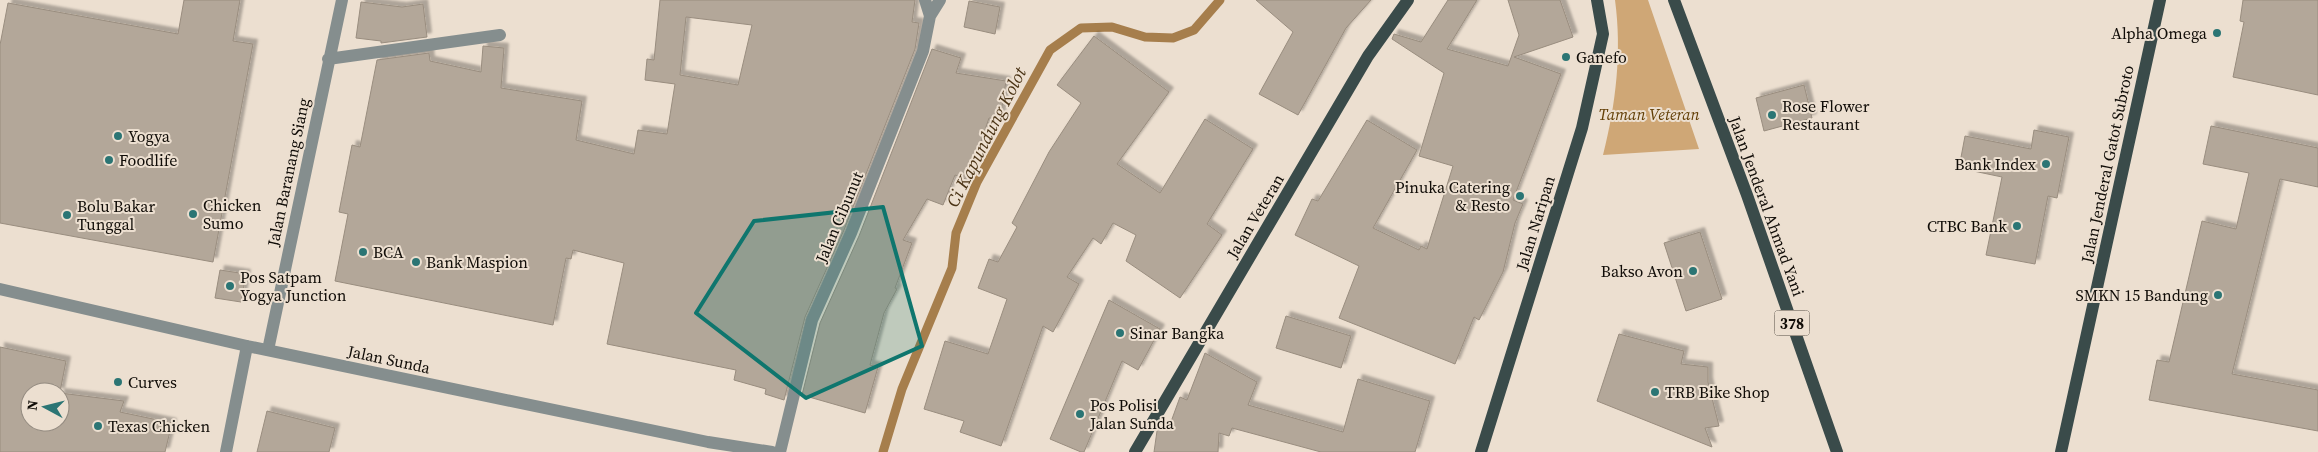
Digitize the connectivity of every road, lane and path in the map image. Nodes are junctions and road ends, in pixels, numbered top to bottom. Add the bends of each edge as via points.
1 (342, 0) edge
2 (925, 0) edge
3 (940, 0) edge
4 (1408, 0) edge
5 (1597, 0) edge
6 (1674, 0) edge
7 (2160, 0) edge
8 (930, 16) junction
9 (500, 35) dead end
10 (328, 60) junction
11 (0, 290) edge
12 (247, 346) junction
13 (268, 350) junction
14 (707, 447) edge
15 (226, 452) edge
16 (772, 452) edge
17 (780, 452) edge
18 (1135, 452) edge
19 (1481, 452) edge
20 (1837, 452) edge
21 (2061, 452) edge

1 - 10 street, Jalan Baranang Siang
2 - 8 street
3 - 8 street, Jalan Cibunut
4 - 18 main road, Jalan Veteran via 1368,56
5 - 19 main road, Jalan Naripan via 1603,34 1582,128
6 - 20 main road, Jalan Jenderal Ahmad Yani / 378 via 1747,195
7 - 21 main road, Jalan Jenderal Gatot Subroto
8 - 17 street, Jalan Cibunut via 923,51 851,233 812,320
9 - 10 street
10 - 13 street, Jalan Baranang Siang
11 - 12 street, Jalan Sunda
12 - 13 street, Jalan Sunda
12 - 15 street
13 - 14 street, Jalan Sunda
14 - 16 street, Jalan Sunda

